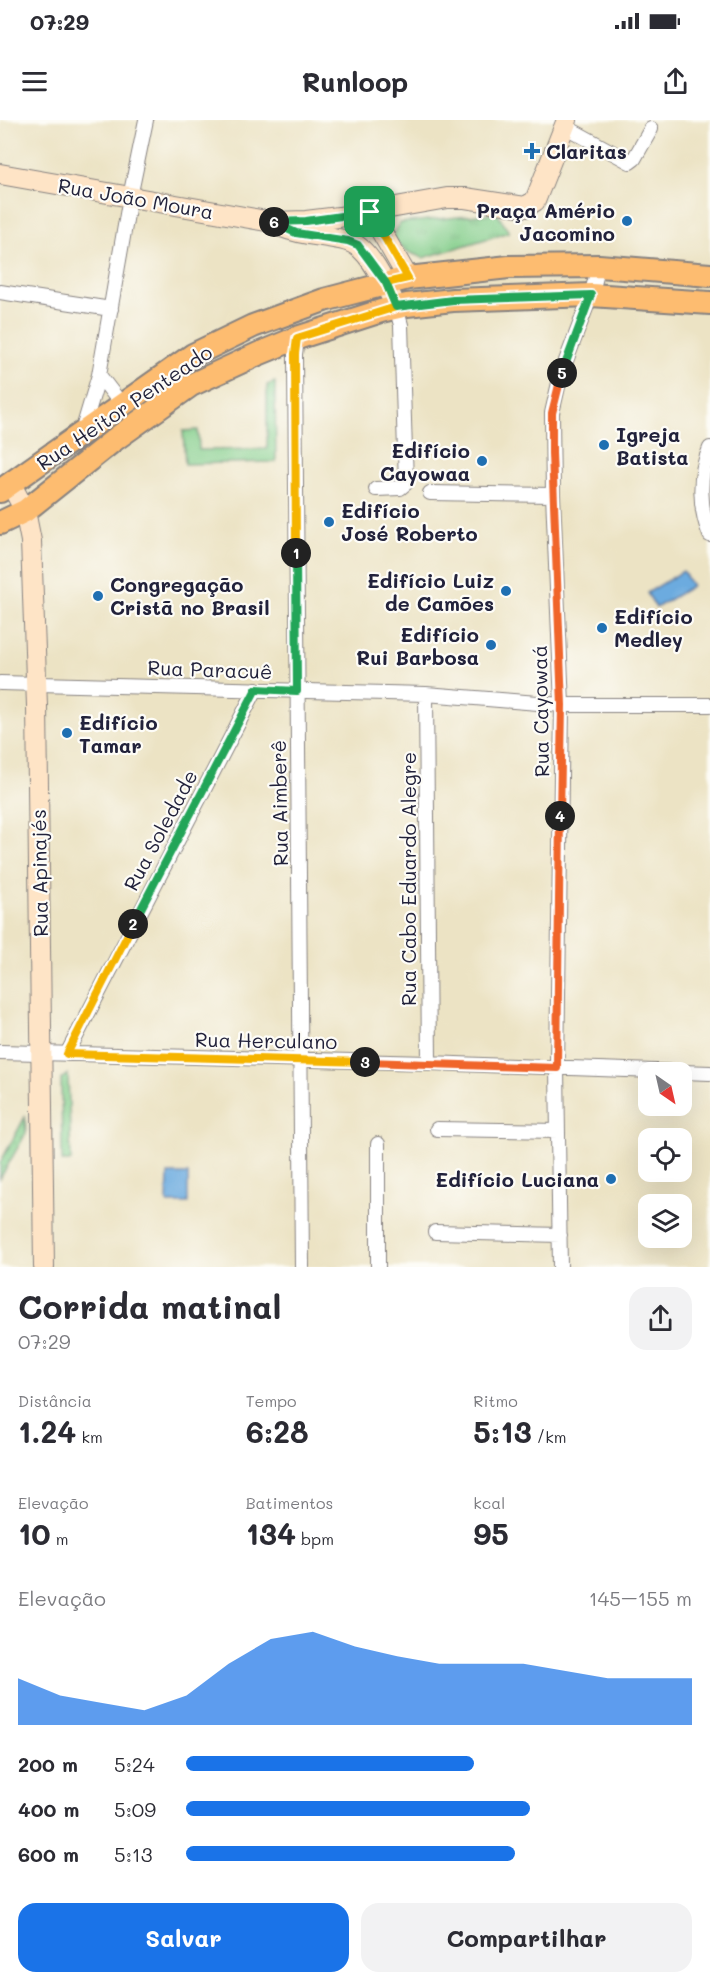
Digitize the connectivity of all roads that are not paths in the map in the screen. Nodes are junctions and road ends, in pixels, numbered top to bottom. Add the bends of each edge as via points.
1 (146, 120) edge
2 (565, 123) edge
3 (651, 129) dead end
4 (0, 174) edge
5 (130, 197) junction
6 (370, 212) junction
7 (272, 222) junction
8 (599, 266) junction
9 (710, 275) edge
10 (408, 278) junction
11 (386, 283) junction
12 (0, 292) edge
13 (591, 295) junction
14 (710, 303) edge
15 (396, 307) junction
16 (111, 309) junction
17 (297, 338) junction
18 (99, 375) junction
19 (122, 405) junction
20 (77, 437) junction
21 (114, 440) junction
22 (710, 448) edge
23 (5, 488) edge
24 (376, 489) dead end
25 (430, 493) dead end
26 (553, 495) junction
27 (25, 511) junction
28 (0, 524) edge
29 (710, 535) edge
30 (0, 683) edge
31 (36, 684) junction
32 (256, 689) junction
33 (297, 691) junction
34 (426, 694) junction
35 (562, 705) junction
36 (710, 705) edge
37 (0, 1052) edge
38 (42, 1053) junction
39 (67, 1054) junction
40 (301, 1060) junction
41 (429, 1063) junction
42 (557, 1068) junction
43 (710, 1073) edge
44 (437, 1129) dead end
45 (558, 1131) junction
46 (378, 1144) dead end
47 (435, 1232) dead end
48 (560, 1235) junction
49 (44, 1267) edge
50 (302, 1267) edge
51 (378, 1267) edge
52 (560, 1267) edge

1 - 5 street
2 - 3 street via 630,162
2 - 6 street, Rua João Moura via 531,205 517,207 447,198
4 - 5 street, Rua João Moura
5 - 7 street, Rua João Moura
5 - 16 street
6 - 7 street, Rua João Moura
6 - 10 street
7 - 11 street, Rua João Moura via 296,233 358,245
8 - 9 main road, Rua Heitor Penteado
8 - 10 main road, Rua Heitor Penteado via 509,267
8 - 13 street, Rua Cayowaá
10 - 11 main road, Rua Heitor Penteado
11 - 15 street, Rua João Moura
11 - 19 main road, Rua Heitor Penteado via 253,326 193,355
12 - 16 street
13 - 14 main road, Rua Heitor Penteado
13 - 15 main road, Rua Heitor Penteado via 453,300
13 - 26 street, Rua Cayowaá via 552,413
15 - 17 main road, Rua Heitor Penteado
15 - 24 street via 401,325 406,483 400,488
16 - 18 street
17 - 21 main road, Rua Heitor Penteado via 191,386
17 - 33 street, Rua Aimberê
18 - 19 street
18 - 20 street
19 - 20 main road, Rua Heitor Penteado
19 - 21 main road via 126,423
20 - 23 main road, Rua Heitor Penteado
20 - 27 main road via 61,464 25,492
21 - 27 main road, Rua Heitor Penteado
22 - 29 street via 705,458 701,507
23 - 27 street, Rua Apinajés
25 - 26 street
26 - 35 street, Rua Cayowaá
27 - 28 main road, Rua Heitor Penteado
27 - 31 street, Rua Apinajés via 31,541
30 - 31 street, Rua Paracuê
31 - 32 street, Rua Paracuê
31 - 38 street, Rua Apinajés
32 - 33 street, Rua Paracuê
32 - 39 street, Rua Soledade
33 - 34 street, Rua Paracuê
33 - 40 street, Rua Aimberê
34 - 35 street, Rua Paracuê
34 - 41 street, Rua Cabo Eduardo Alegre
35 - 36 street, Rua Paracuê
35 - 42 street, Rua Cayowaá
37 - 38 street, Rua Herculano
38 - 39 street, Rua Herculano
38 - 49 street, Rua Apinajés
39 - 40 street, Rua Herculano
40 - 41 street, Rua Herculano
40 - 50 street, Rua Aimberê
41 - 42 street, Rua Herculano
42 - 43 street, Rua Herculano
42 - 45 street, Rua Cayowaá
44 - 45 street
45 - 48 street, Rua Cayowaá
46 - 51 street
47 - 48 street
48 - 52 street, Rua Cayowaá

